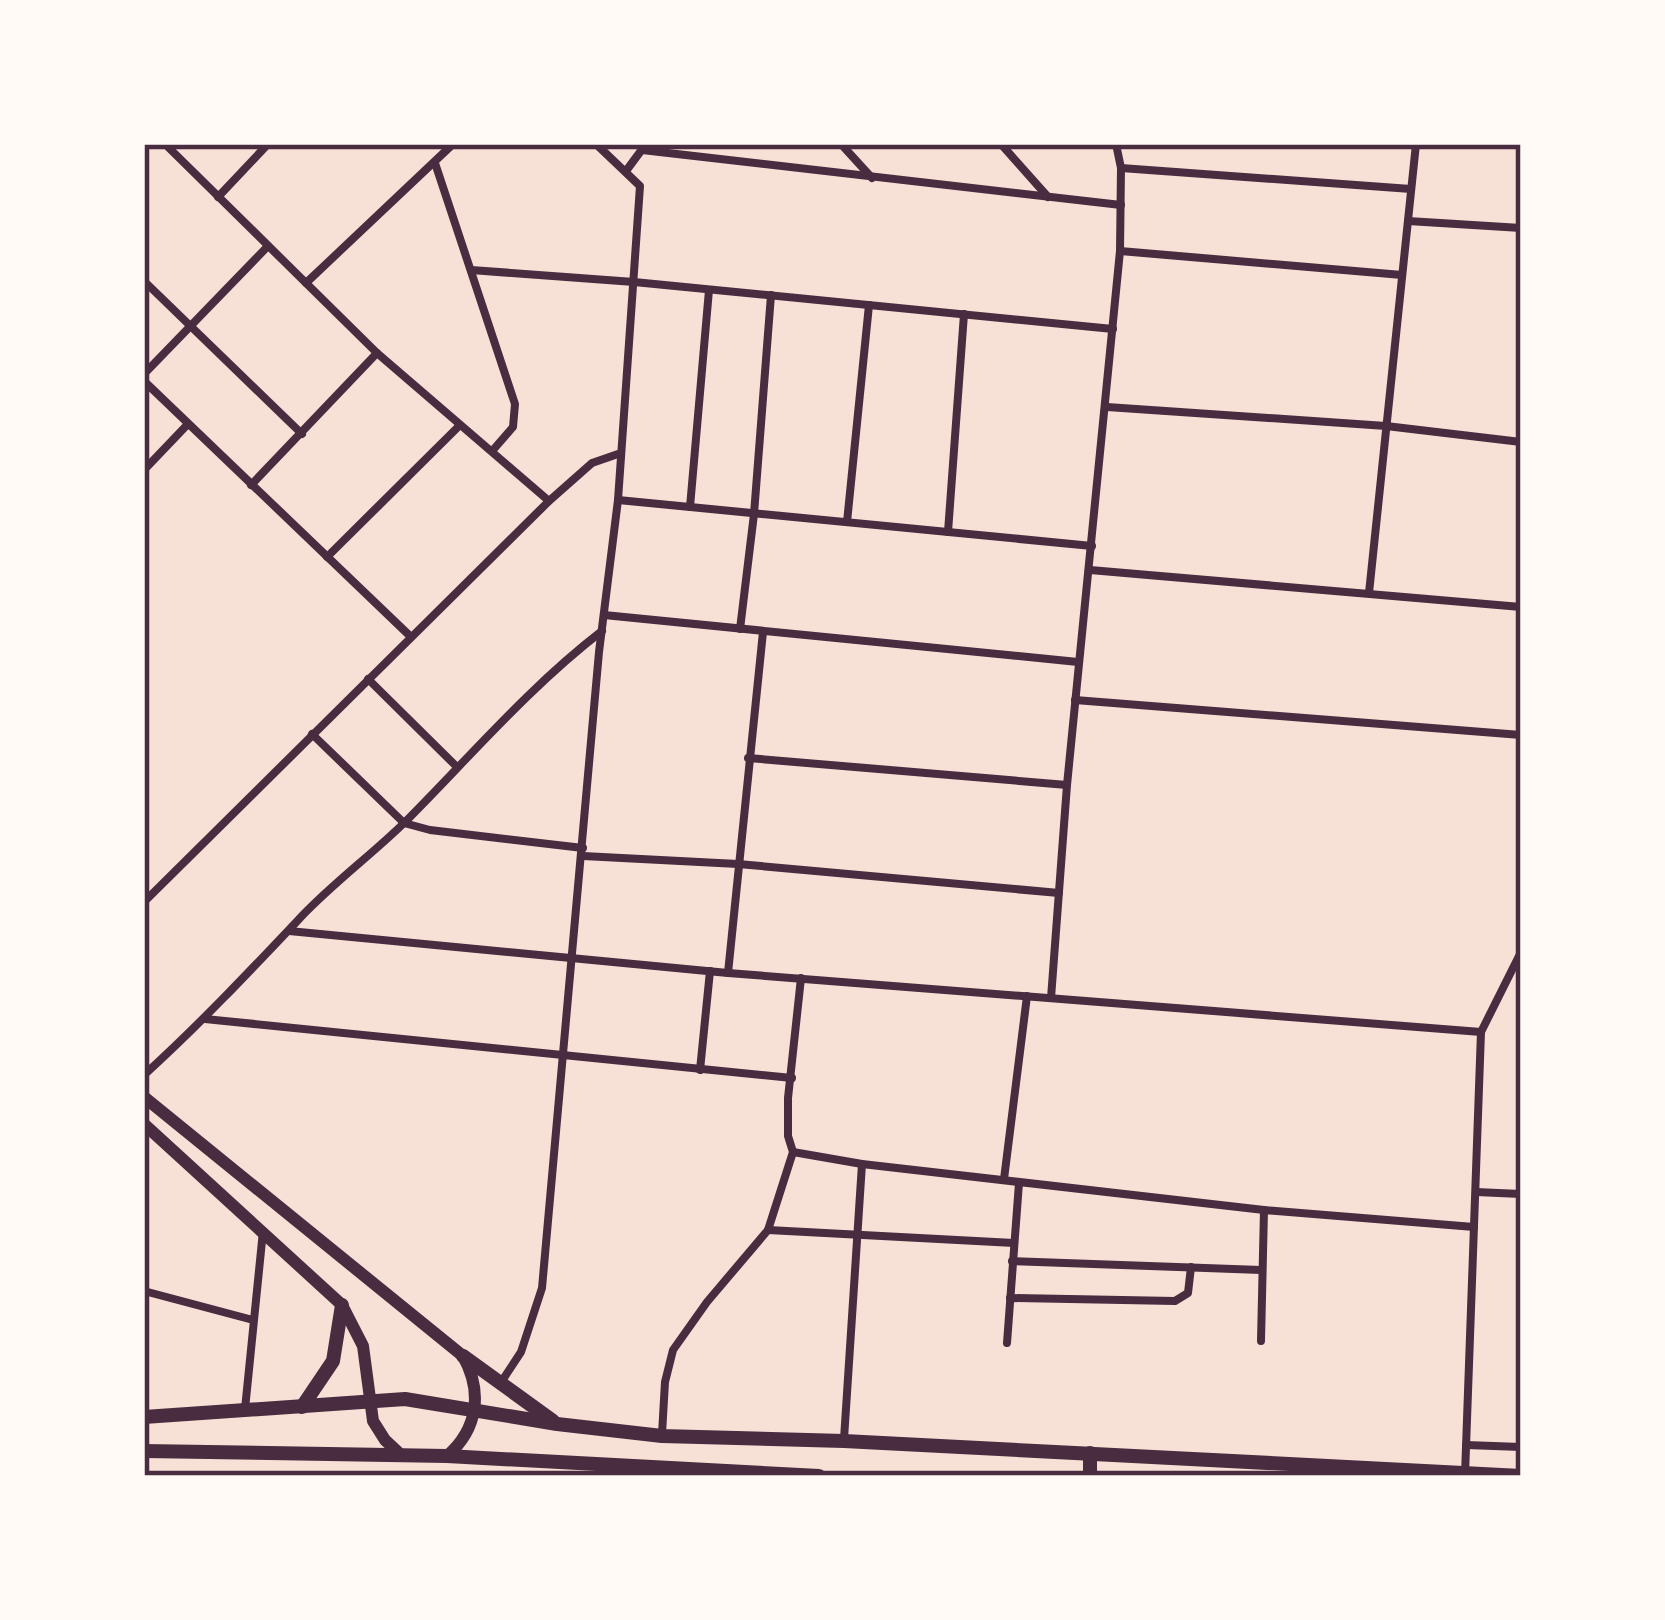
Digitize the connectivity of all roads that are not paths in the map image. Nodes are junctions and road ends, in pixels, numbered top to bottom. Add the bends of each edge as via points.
1 (165, 144) edge
2 (268, 144) edge
3 (453, 144) edge
4 (596, 144) edge
5 (841, 144) edge
6 (1001, 144) edge
7 (1116, 144) edge
8 (1415, 144) edge
9 (644, 147) edge
10 (435, 163) junction
11 (1120, 168) junction
12 (626, 171) junction
13 (872, 178) junction
14 (1411, 189) junction
15 (218, 197) junction
16 (1048, 197) junction
17 (1121, 205) junction
18 (1408, 220) junction
19 (1521, 228) edge
20 (268, 246) junction
21 (1120, 251) junction
22 (471, 270) junction
23 (1402, 275) junction
24 (634, 282) junction
25 (145, 284) edge
26 (306, 284) junction
27 (709, 290) junction
28 (771, 295) junction
29 (869, 304) junction
30 (964, 314) junction
31 (192, 328) junction
32 (1113, 328) junction
33 (377, 353) junction
34 (144, 378) edge
35 (1107, 407) junction
36 (188, 425) junction
37 (1387, 426) junction
38 (459, 427) junction
39 (302, 434) junction
40 (1521, 442) edge
41 (493, 450) junction
42 (618, 454) junction
43 (144, 470) edge
44 (251, 485) junction
45 (618, 500) junction
46 (549, 501) junction
47 (690, 507) junction
48 (754, 514) junction
49 (847, 522) junction
50 (948, 532) junction
51 (1092, 546) junction
52 (327, 557) junction
53 (1090, 570) junction
54 (1369, 593) junction
55 (1521, 608) edge
56 (604, 615) junction
57 (740, 629) junction
58 (602, 631) junction
59 (763, 632) junction
60 (410, 636) junction
61 (1078, 662) junction
62 (368, 680) junction
63 (1076, 700) junction
64 (312, 734) junction
65 (1521, 735) edge
66 (748, 758) junction
67 (455, 765) junction
68 (1066, 784) junction
69 (404, 823) junction
70 (583, 852) junction
71 (738, 864) junction
72 (1059, 893) junction
73 (144, 902) edge
74 (289, 931) junction
75 (1521, 952) edge
76 (572, 958) junction
77 (710, 971) junction
78 (728, 973) junction
79 (801, 978) junction
80 (1027, 996) junction
81 (1052, 998) junction
82 (206, 1019) junction
83 (1481, 1032) junction
84 (564, 1058) junction
85 (700, 1070) junction
86 (144, 1075) edge
87 (791, 1078) junction
88 (144, 1097) edge
89 (144, 1124) edge
90 (794, 1152) junction
91 (862, 1164) junction
92 (1004, 1180) junction
93 (1019, 1182) junction
94 (1476, 1192) junction
95 (1521, 1194) edge
96 (1264, 1210) junction
97 (1474, 1227) junction
98 (768, 1230) junction
99 (263, 1232) junction
100 (856, 1234) junction
101 (1014, 1243) junction
102 (1012, 1261) junction
103 (1191, 1267) junction
104 (1261, 1270) junction
105 (144, 1291) edge
106 (1010, 1298) junction
107 (342, 1306) junction
108 (254, 1320) junction
109 (1261, 1341) dead end
110 (1006, 1343) dead end
111 (463, 1356) junction
112 (500, 1385) junction
113 (367, 1400) junction
114 (302, 1407) junction
115 (245, 1409) junction
116 (475, 1412) junction
117 (144, 1417) edge
118 (557, 1424) junction
119 (662, 1436) junction
120 (844, 1441) junction
121 (1466, 1445) junction
122 (1521, 1447) edge
123 (144, 1451) edge
124 (1090, 1453) junction
125 (401, 1455) junction
126 (447, 1456) junction
127 (511, 1459) junction
128 (1427, 1475) edge
129 (1465, 1475) edge
130 (510, 1476) edge
131 (819, 1476) edge
132 (1090, 1476) edge
133 (1521, 1476) edge

1 - 15 street
2 - 15 street
3 - 10 street
4 - 12 street
5 - 13 street
6 - 16 street
7 - 11 street
8 - 14 street
9 - 12 street
9 - 13 street
10 - 22 street
10 - 26 street
11 - 14 street
11 - 17 street
12 - 24 street via 640,186
13 - 16 street
14 - 18 street
15 - 20 street
16 - 17 street
17 - 21 street
18 - 19 street
18 - 23 street
20 - 26 street
20 - 31 street
21 - 23 street
21 - 32 street
22 - 24 street
22 - 41 street via 515,404 513,428
23 - 37 street
24 - 27 street
24 - 42 street
25 - 31 street
26 - 33 street
27 - 28 street
27 - 47 street
28 - 29 street
28 - 48 street
29 - 30 street
29 - 49 street
30 - 32 street
30 - 50 street
31 - 34 street
31 - 39 street
32 - 35 street
33 - 38 street
33 - 39 street
34 - 36 street
35 - 37 street
35 - 51 street
36 - 43 street
36 - 44 street
37 - 40 street
37 - 54 street
38 - 41 street
38 - 52 street
39 - 44 street
41 - 46 street
42 - 45 street
42 - 46 street via 592,463
44 - 52 street
45 - 47 street
45 - 56 street
46 - 60 street
47 - 48 street
48 - 49 street
48 - 57 street
49 - 50 street
50 - 51 street
51 - 53 street
52 - 60 street
53 - 54 street
53 - 61 street
54 - 55 street
56 - 57 street
56 - 58 street
57 - 59 street
58 - 67 street
58 - 70 street
59 - 61 street
59 - 66 street
60 - 62 street
61 - 63 street
62 - 64 street
62 - 67 street
63 - 65 street
63 - 68 street
64 - 69 street
64 - 73 street
66 - 68 street
66 - 71 street
67 - 69 street
68 - 72 street
69 - 70 street
69 - 74 street
70 - 71 street
70 - 76 street
71 - 72 street
71 - 78 street
72 - 81 street
74 - 76 street
74 - 82 street
75 - 83 street
76 - 77 street
76 - 84 street
77 - 78 street
77 - 85 street
78 - 79 street
79 - 80 street
79 - 87 street
80 - 81 street
80 - 92 street
81 - 83 street
82 - 84 street
82 - 86 street
83 - 94 street
84 - 85 street
84 - 112 street via 542,1288
85 - 87 street
87 - 90 street
88 - 111 main road
89 - 99 main road
90 - 91 street
90 - 98 street
91 - 92 street
91 - 100 street
92 - 93 street
93 - 96 street
93 - 101 street
94 - 95 street
94 - 97 street
96 - 97 street
96 - 104 street
97 - 121 street
98 - 100 street
98 - 119 street via 673,1350
99 - 107 main road
99 - 108 street
100 - 101 street
100 - 120 street
101 - 102 street
102 - 103 street
102 - 106 street
103 - 104 street
103 - 106 street via 1188,1293 1175,1301
104 - 109 street
105 - 108 street
106 - 110 street
107 - 113 main road via 363,1346
107 - 114 highway via 334,1361
108 - 115 street
111 - 112 highway
111 - 116 main road
112 - 118 highway
113 - 114 highway
113 - 116 highway via 422,1400
113 - 125 main road via 379,1431
114 - 115 highway
115 - 117 highway
116 - 118 highway
116 - 126 main road
118 - 119 highway
119 - 120 highway
120 - 124 highway
121 - 122 street
121 - 129 street
123 - 125 highway
124 - 128 highway
124 - 132 highway
125 - 126 highway
126 - 127 highway
127 - 130 street
127 - 131 highway
128 - 129 highway
129 - 133 highway

